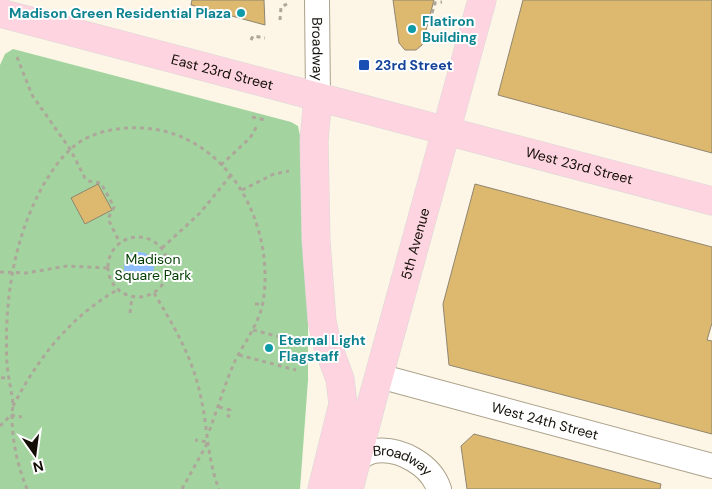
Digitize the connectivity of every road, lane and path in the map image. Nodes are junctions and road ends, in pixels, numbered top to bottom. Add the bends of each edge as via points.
1 (317, 0) edge
2 (482, 0) edge
3 (442, 2) dead end
4 (287, 4) dead end
5 (0, 13) edge
6 (432, 13) dead end
7 (280, 20) dead end
8 (265, 38) dead end
9 (251, 40) dead end
10 (17, 57) dead end
11 (318, 97) junction
12 (252, 117) dead end
13 (265, 120) dead end
14 (258, 124) dead end
15 (446, 129) junction
16 (70, 149) junction
17 (221, 165) junction
18 (289, 171) dead end
19 (231, 175) junction
20 (242, 190) junction
21 (712, 201) edge
22 (120, 243) junction
23 (162, 248) junction
24 (107, 268) junction
25 (168, 271) junction
26 (0, 272) edge
27 (12, 274) junction
28 (190, 274) dead end
29 (117, 290) junction
30 (154, 293) junction
31 (132, 297) junction
32 (255, 304) dead end
33 (262, 304) junction
34 (130, 313) dead end
35 (253, 330) junction
36 (296, 342) dead end
37 (239, 355) junction
38 (296, 370) dead end
39 (379, 376) junction
40 (8, 377) junction
41 (1, 378) edge
42 (13, 406) junction
43 (219, 407) junction
44 (11, 414) junction
45 (22, 417) dead end
46 (234, 417) dead end
47 (0, 426) edge
48 (208, 434) junction
49 (195, 440) dead end
50 (208, 442) junction
51 (356, 460) junction
52 (712, 466) edge
53 (27, 489) edge
54 (182, 489) edge
55 (219, 489) edge
56 (322, 489) edge
57 (349, 489) edge
58 (439, 489) edge

1 - 11 street, Broadway
2 - 15 main road, 5th Avenue
3 - 6 path via 436,3
4 - 7 path via 281,7
5 - 11 main road, East 23rd Street
8 - 9 path via 253,36
10 - 16 path via 32,95
11 - 15 main road, East 23rd Street
11 - 56 main road via 314,140 322,321 340,379 343,404
12 - 13 path
14 - 17 path via 250,138
15 - 21 main road, West 23rd Street
15 - 39 main road, 5th Avenue
16 - 17 path via 96,134 114,129 151,128 184,137
16 - 22 path via 85,178 101,183 109,194 114,207 108,219
16 - 27 path via 49,175 30,210
17 - 19 path
18 - 20 path via 274,174
19 - 20 path
19 - 23 path via 200,213
20 - 33 path via 256,223 262,249
22 - 23 path via 144,237
22 - 24 path via 113,250
23 - 25 path via 167,257
24 - 27 path via 67,266
24 - 29 path
25 - 28 path
25 - 30 path via 164,284
26 - 27 path
27 - 40 path via 7,322
29 - 31 path
29 - 42 path via 70,324 41,360
30 - 31 path
30 - 48 path via 192,362
31 - 34 path
32 - 33 path
33 - 35 path
35 - 36 path
35 - 37 path
37 - 38 path
37 - 43 path
39 - 51 main road, 5th Avenue
39 - 52 street, West 24th Street
40 - 41 path
40 - 42 path
42 - 44 path
43 - 46 path via 230,410 228,416
43 - 48 path
44 - 45 path
44 - 47 path
44 - 53 path via 16,451
48 - 50 path
49 - 50 path
50 - 54 path
50 - 55 path
51 - 57 main road, 5th Avenue
51 - 58 street, Broadway via 374,451 404,455 430,472

